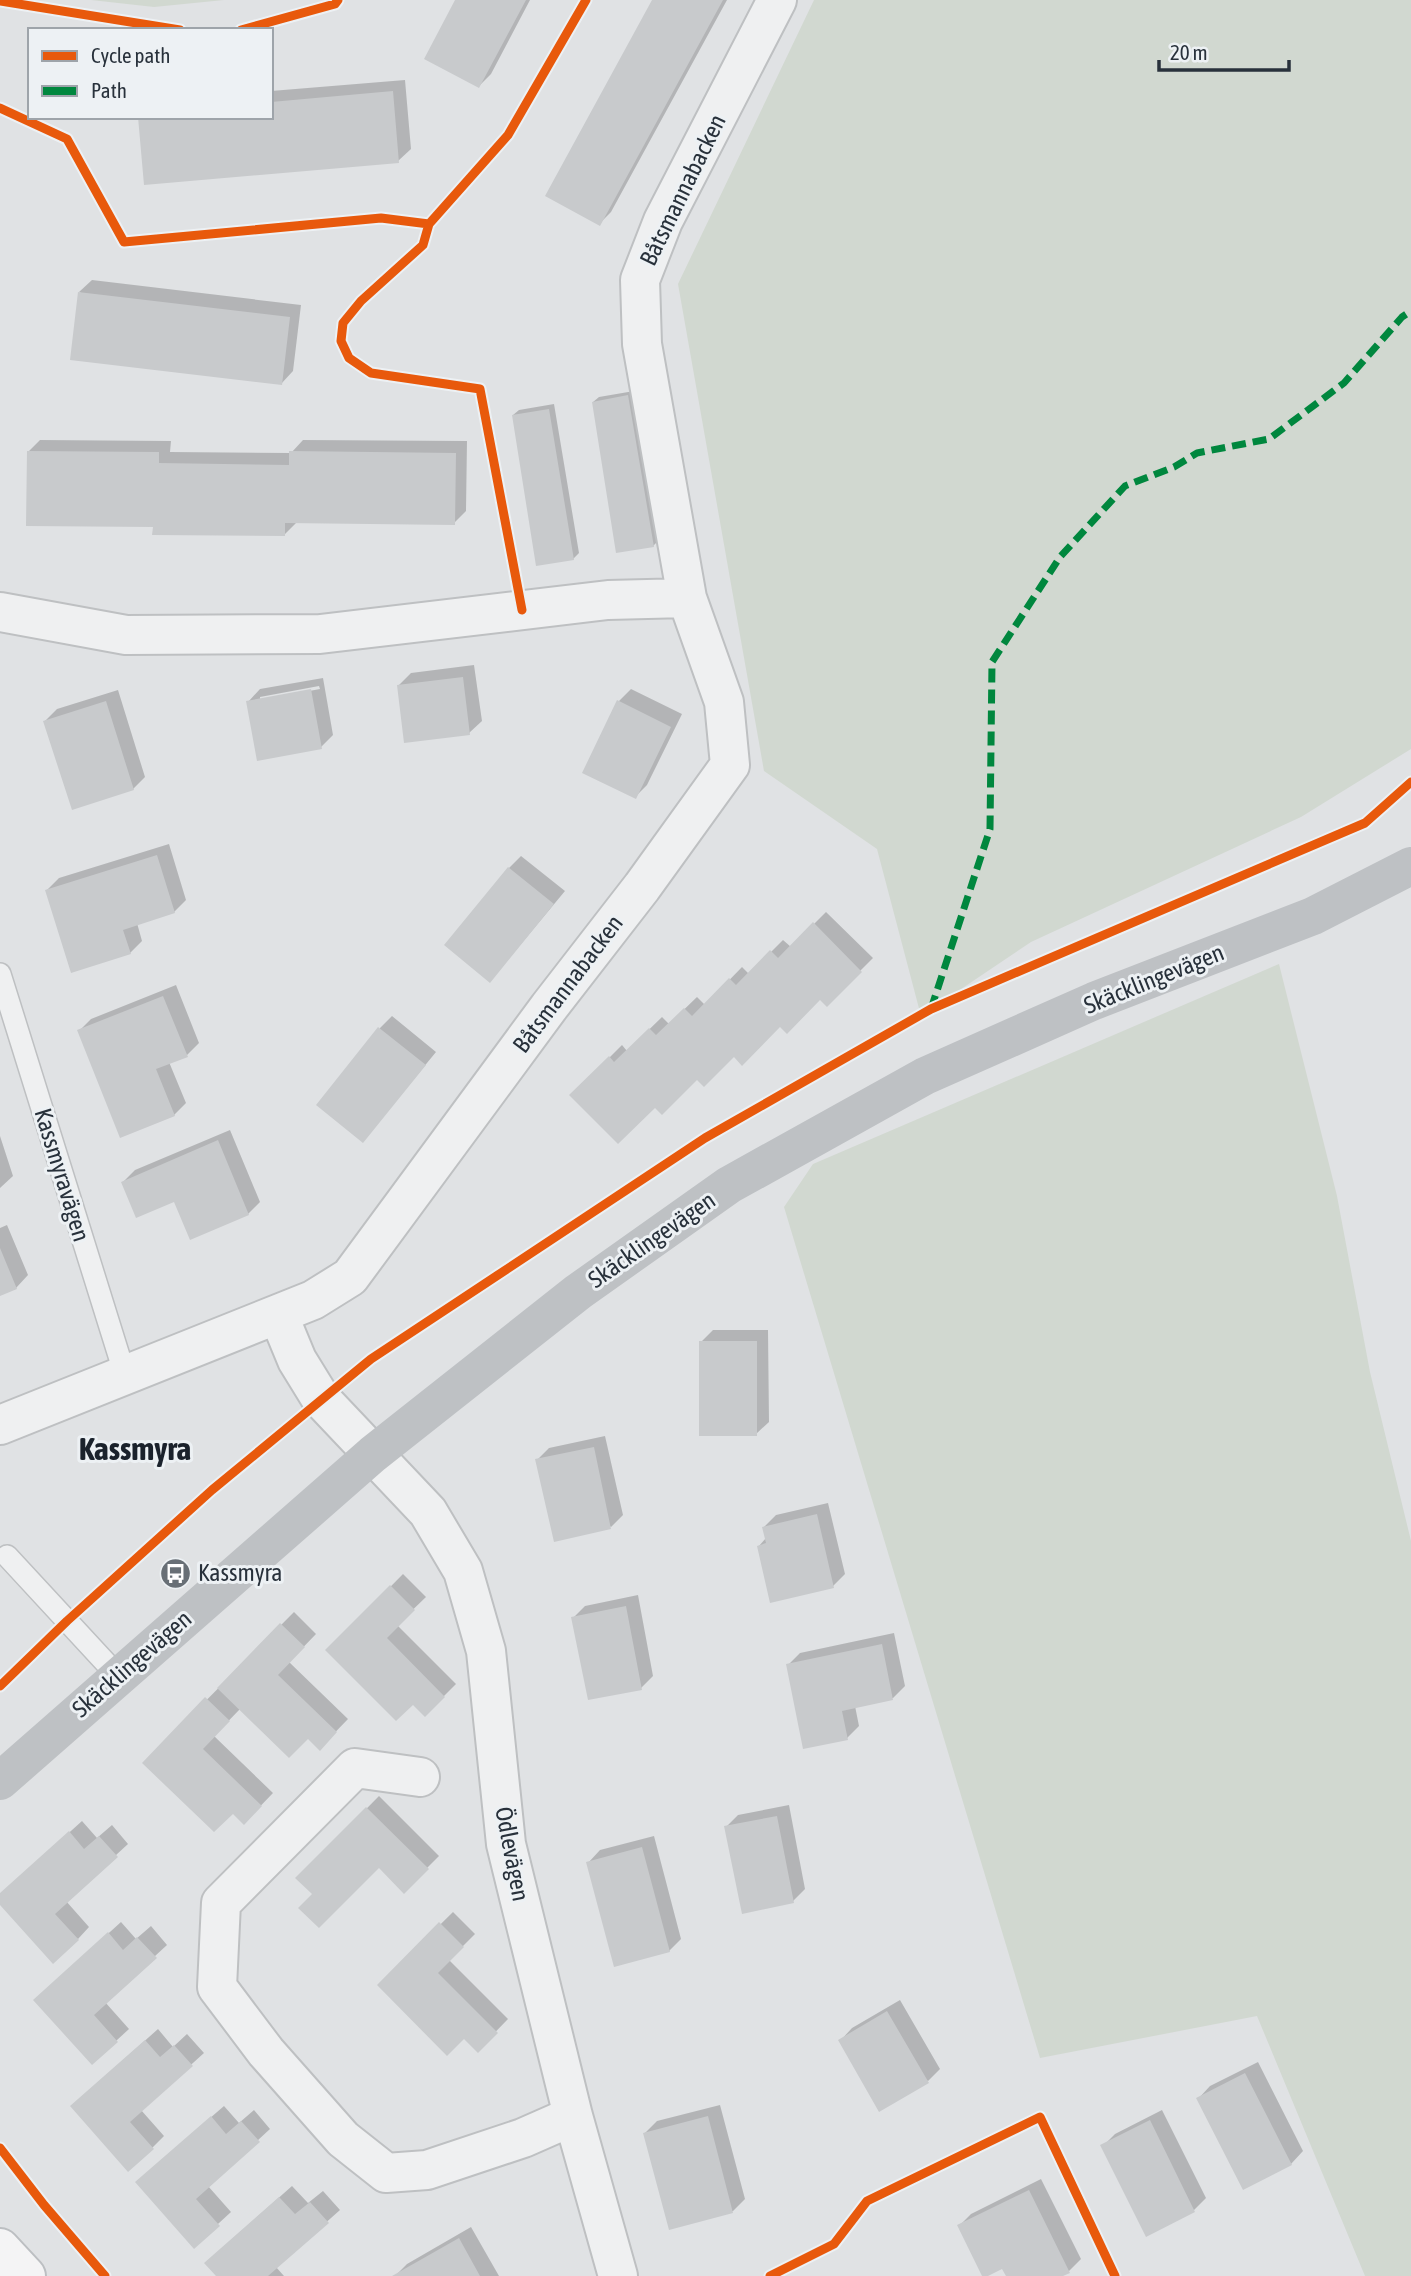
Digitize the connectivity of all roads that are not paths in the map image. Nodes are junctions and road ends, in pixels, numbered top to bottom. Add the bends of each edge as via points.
1 (777, 0) edge
2 (687, 598) junction
3 (0, 612) edge
4 (1411, 866) edge
5 (0, 974) edge
6 (278, 1314) junction
7 (125, 1375) junction
8 (0, 1425) edge
9 (373, 1454) junction
10 (7, 1556) dead end
11 (118, 1676) junction
12 (419, 1777) dead end
13 (0, 1781) edge
14 (573, 2116) junction
15 (0, 2248) edge
16 (26, 2276) edge
17 (618, 2276) edge

1 - 2 street, Båtsmannabacken via 663,221 640,280 642,344
2 - 3 street via 608,600 320,634 127,635
2 - 6 street, Båtsmannabacken via 724,702 730,765 350,1278
4 - 9 street, Skäcklingevägen via 1313,916 1094,1001 925,1076 729,1185 578,1292
5 - 7 lane, Kassmyravägen
6 - 7 street
6 - 9 street via 297,1360 321,1399
7 - 8 street
9 - 11 street, Skäcklingevägen
9 - 14 street, Ödlevägen via 428,1512 463,1571 486,1651 506,1844
10 - 11 lane
11 - 13 street, Skäcklingevägen
12 - 14 street via 355,1768 221,1903 217,1987 266,2052 343,2139 386,2174 427,2171
14 - 17 street, Ödlevägen
15 - 16 main road

